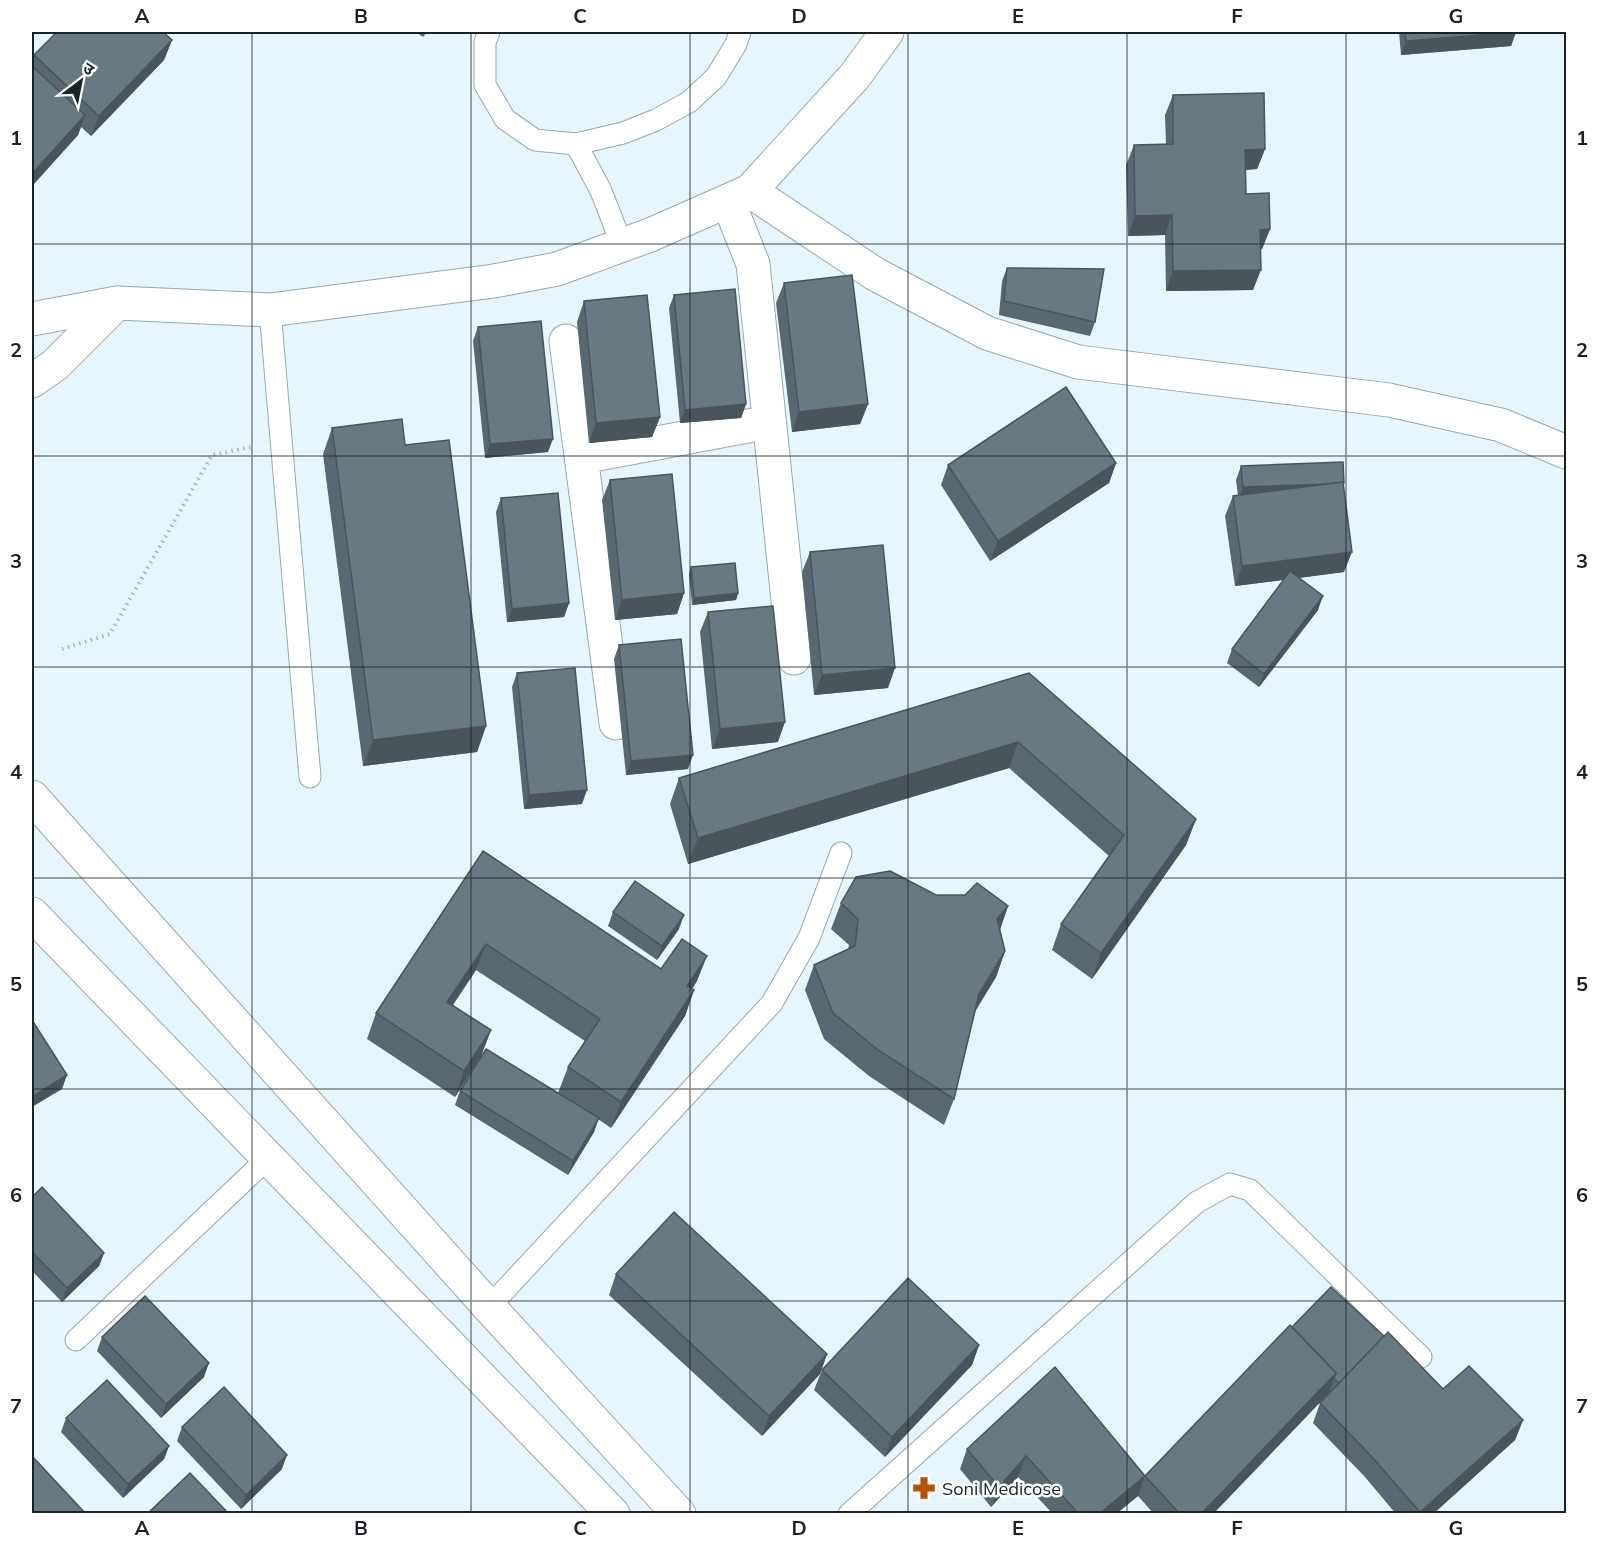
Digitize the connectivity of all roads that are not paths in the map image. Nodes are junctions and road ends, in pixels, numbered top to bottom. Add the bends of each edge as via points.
1 (489, 32) edge
2 (740, 32) edge
3 (887, 32) edge
4 (576, 144) junction
5 (739, 196) junction
6 (622, 245) junction
7 (117, 303) junction
8 (270, 310) junction
9 (32, 319) edge
10 (566, 341) dead end
11 (32, 381) edge
12 (769, 422) junction
13 (1566, 452) edge
14 (582, 457) junction
15 (794, 658) dead end
16 (616, 723) dead end
17 (310, 777) dead end
18 (32, 797) edge
19 (841, 853) dead end
20 (32, 914) edge
21 (268, 1158) junction
22 (489, 1306) junction
23 (76, 1340) dead end
24 (1421, 1357) dead end
25 (613, 1514) edge
26 (679, 1514) edge
27 (849, 1514) edge

1 - 4 lane via 485,42 485,85 506,119 535,140
2 - 4 lane via 716,77 689,102 623,133
3 - 5 street via 854,77
4 - 6 lane via 601,191
5 - 6 street
5 - 12 street via 753,264
5 - 13 street via 987,333 1078,362 1389,400 1501,425
6 - 8 street via 557,269 515,277
7 - 8 street
7 - 9 street
7 - 11 street via 55,365
8 - 17 lane
10 - 14 street
12 - 14 street
12 - 15 street
14 - 16 street
18 - 22 street
19 - 22 lane via 809,938 772,1003
20 - 21 street
21 - 23 lane
21 - 25 street
22 - 26 street
24 - 27 lane via 1250,1190 1230,1184 1197,1202

